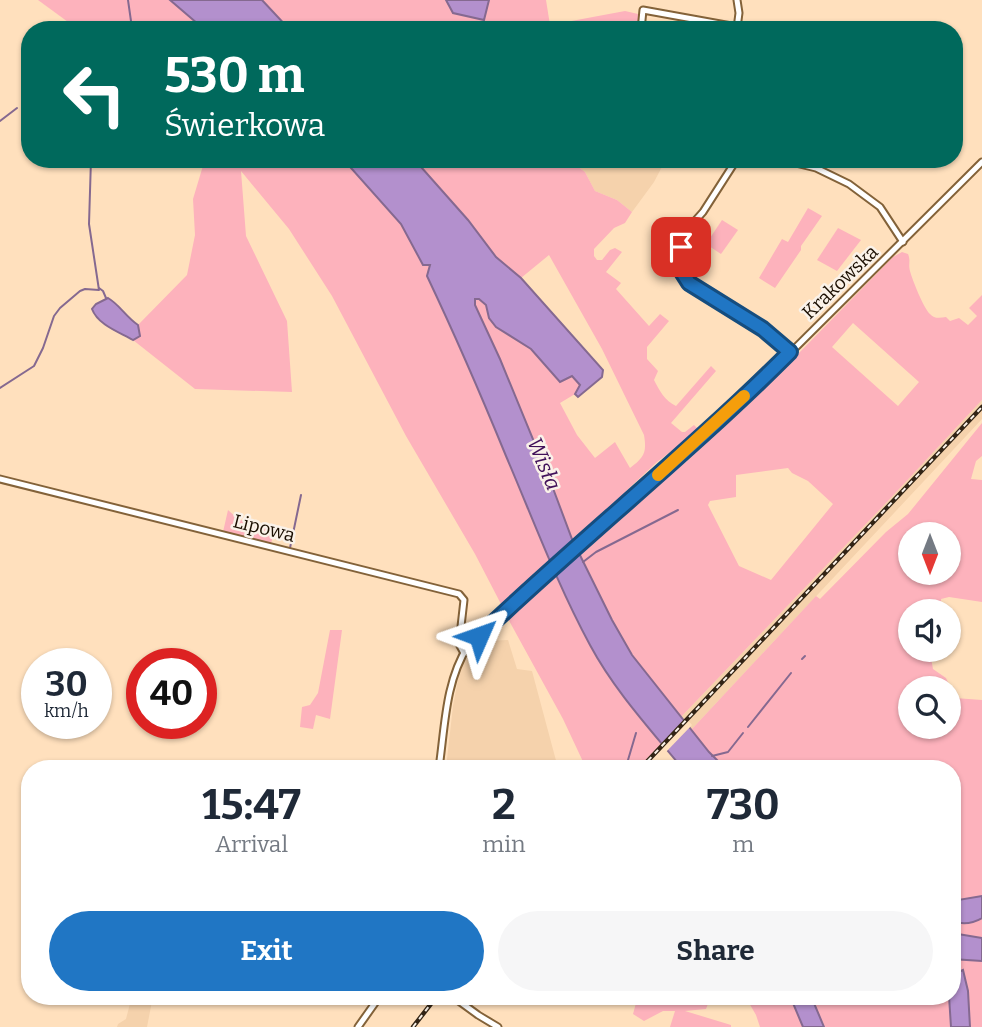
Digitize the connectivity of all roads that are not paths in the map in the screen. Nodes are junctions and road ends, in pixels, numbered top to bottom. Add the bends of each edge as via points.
1 (737, 0) edge
2 (642, 21) edge
3 (704, 21) edge
4 (737, 21) edge
5 (982, 162) edge
6 (731, 168) edge
7 (816, 168) edge
8 (903, 242) junction
9 (790, 352) junction
10 (0, 479) edge
11 (464, 653) junction
12 (440, 760) edge
13 (374, 1005) edge
14 (464, 1005) edge
15 (358, 1027) edge
16 (498, 1027) edge

1 - 4 street
2 - 3 street via 643,10
5 - 8 street, Krakowska
6 - 9 street via 686,231 682,272 689,283 763,329
7 - 8 street via 849,184 880,207
8 - 9 street, Krakowska
9 - 11 street, Krakowska
10 - 11 street, Lipowa via 459,594 464,600 459,644
11 - 12 street, Krakowska via 451,682
13 - 15 street
14 - 16 street

